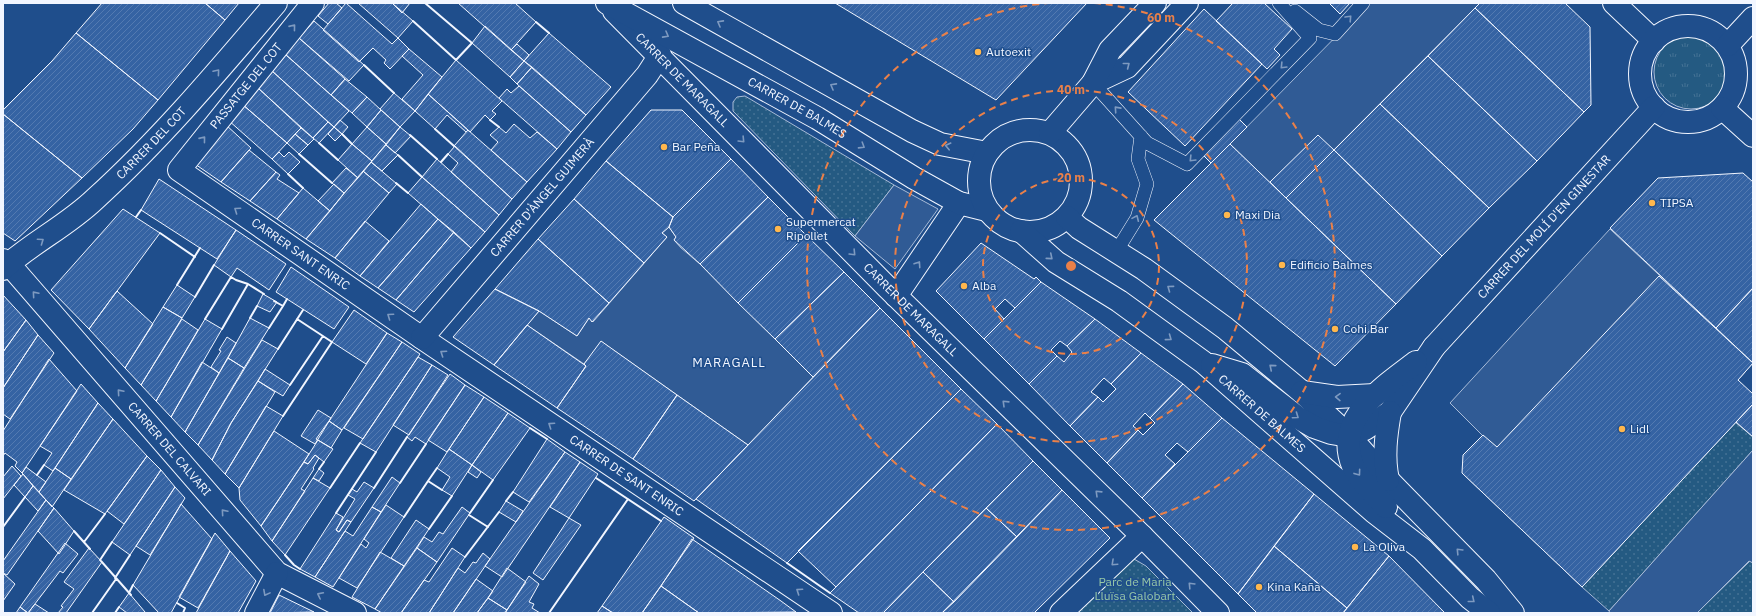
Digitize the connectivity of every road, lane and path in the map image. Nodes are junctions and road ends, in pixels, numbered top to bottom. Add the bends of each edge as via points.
1 (276, 3) edge
2 (313, 3) edge
3 (607, 3) edge
4 (684, 3) edge
5 (1155, 3) edge
6 (1187, 3) edge
7 (1279, 3) edge
8 (1289, 3) edge
9 (1363, 3) edge
10 (1614, 3) edge
11 (1753, 18) edge
12 (1654, 41) junction
13 (1728, 45) junction
14 (660, 56) junction
15 (1092, 83) junction
16 (1654, 107) junction
17 (1722, 108) junction
18 (1050, 133) junction
19 (1141, 136) junction
20 (1753, 136) edge
21 (987, 153) junction
22 (179, 170) joint
23 (959, 203) junction
24 (987, 210) junction
25 (1067, 217) junction
26 (1021, 231) junction
27 (1116, 252) junction
28 (5, 264) edge
29 (896, 296) junction
30 (422, 338) junction
31 (1434, 347) junction
32 (1203, 362) junction
33 (1302, 392) junction
34 (1375, 395) junction
35 (1390, 412) junction
36 (1349, 436) junction
37 (1388, 480) junction
38 (1142, 536) junction
39 (1422, 549) junction
40 (277, 573) junction
41 (256, 613) edge
42 (355, 613) edge
43 (831, 613) edge
44 (1061, 613) edge
45 (1218, 613) edge
46 (1489, 613) edge
47 (1513, 613) edge

28 -> 1 street, CARRER DEL COT via 69,222 94,200 192,102
22 -> 2 street, PASSATGE DEL COT
3 - 14 street, CARRER DE MARAGALL
3 -> 23 street, CARRER DE BALMES via 817,118
21 -> 4 street via 940,144 912,131
5 - 15 street via 1110,50
15 -> 6 street via 1127,67
7 -> 19 lane via 1310,38 1187,164 1147,143
8 -> 9 lane via 1295,12 1319,30 1335,34
10 - 12 street
11 - 13 street
12 - 13 street via 1672,29 1687,26 1699,27 1716,35
12 - 16 street via 1642,60 1640,74 1648,99
13 - 17 street via 1733,57 1736,84
14 -> 29 street, CARRER DE MARAGALL
14 - 30 street, CARRER D'ÀNGEL GUIMERÀ via 647,75
15 - 18 street
19 -> 15 lane
16 - 17 street via 1662,114 1678,121 1701,120
16 - 31 street, CARRER DEL MOLÍ D'EN GINESTAR
17 - 20 street
18 - 21 street via 1028,129 1013,132 999,139
18 - 25 street via 1069,148 1077,162 1081,177 1079,193
27 -> 19 lane via 1137,218 1147,184 1138,159
21 - 24 street via 978,181
30 -> 22 street, CARRER SANT ENRIC
23 - 24 street, CARRER DE BALMES
29 -> 23 street
24 - 26 street via 996,220
25 - 26 street via 1062,222 1043,230
25 - 27 street
26 -> 32 street, CARRER DE BALMES via 1056,262 1119,301
33 -> 27 street via 1225,328 1144,269
40 -> 28 street, CARRER DEL CALVARI
38 -> 29 street, CARRER DE MARAGALL
43 -> 30 street, CARRER DE SANT ENRIC
31 - 34 street
31 - 35 street
32 -> 36 street via 1242,374 1297,417 1314,427 1331,434
32 - 39 street, CARRER DE BALMES via 1374,512
34 -> 33 street via 1337,397
33 - 36 street
34 - 36 street via 1358,413
35 - 36 street via 1365,429
35 - 37 street via 1386,433 1385,465
36 - 37 street
36 -> 39 street via 1349,452 1354,467 1371,491
47 -> 37 street via 1486,580
38 -> 44 street
45 -> 38 street, CARRER DE MARAGALL
39 -> 46 street, CARRER DE BALMES via 1470,598
40 -> 41 street
42 -> 40 street, CARRER DEL CALVARI

